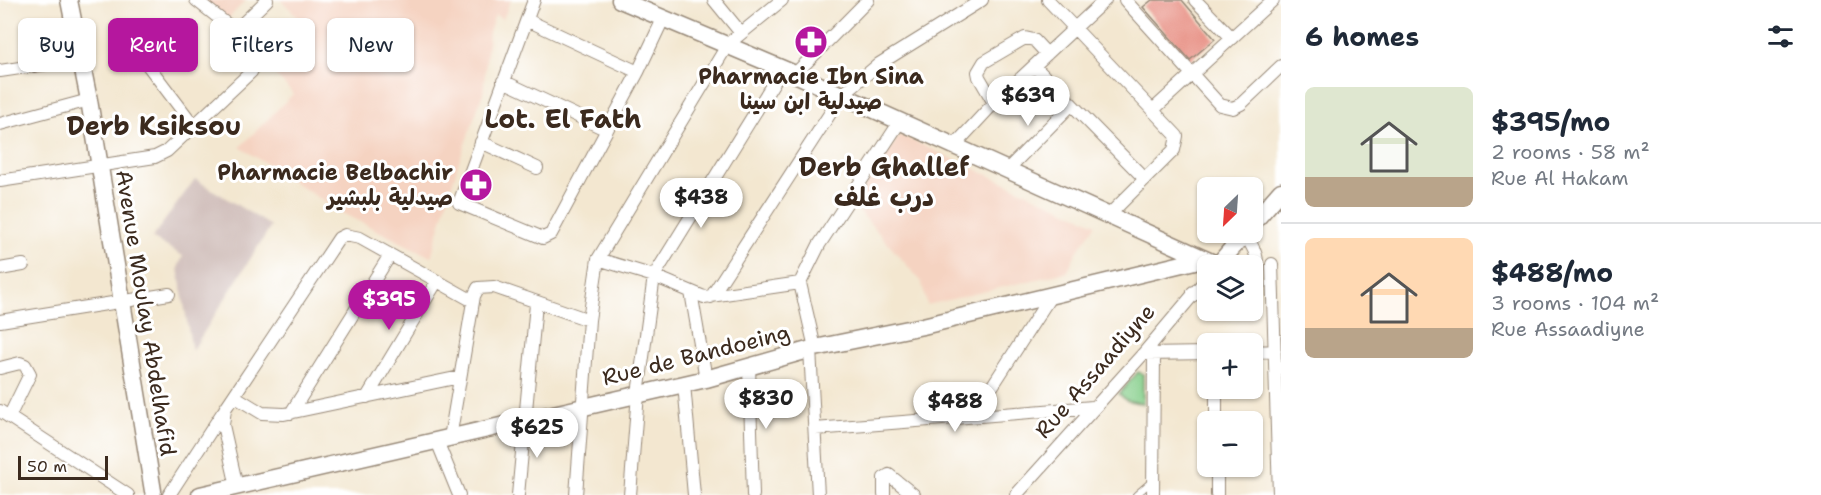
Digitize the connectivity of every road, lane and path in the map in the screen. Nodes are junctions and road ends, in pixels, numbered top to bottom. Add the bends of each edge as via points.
1 (69, 0) edge
2 (196, 0) edge
3 (267, 0) edge
4 (534, 0) edge
5 (620, 0) edge
6 (714, 0) edge
7 (782, 0) edge
8 (868, 0) edge
9 (1047, 0) edge
10 (1105, 0) edge
11 (1125, 0) edge
12 (1195, 0) edge
13 (1273, 0) edge
14 (979, 1) edge
15 (72, 18) edge
16 (219, 18) edge
17 (249, 18) edge
18 (663, 19) junction
19 (526, 20) junction
20 (1074, 30) junction
21 (741, 33) junction
22 (1232, 38) junction
23 (728, 44) junction
24 (1047, 54) junction
25 (1281, 66) edge
26 (1035, 67) junction
27 (18, 68) edge
28 (0, 71) edge
29 (83, 72) edge
30 (153, 72) edge
31 (251, 72) edge
32 (638, 72) junction
33 (788, 72) junction
34 (1193, 76) junction
35 (503, 81) junction
36 (842, 95) junction
37 (89, 100) junction
38 (994, 103) junction
39 (1071, 105) junction
40 (1154, 109) junction
41 (899, 123) junction
42 (0, 124) edge
43 (194, 126) junction
44 (607, 130) junction
45 (482, 142) junction
46 (953, 147) junction
47 (99, 164) junction
48 (537, 168) dead end
49 (1006, 170) junction
50 (1144, 178) junction
51 (0, 181) edge
52 (1281, 191) edge
53 (1263, 212) edge
54 (1109, 215) junction
55 (1234, 243) edge
56 (390, 255) junction
57 (1204, 255) edge
58 (1221, 255) edge
59 (598, 259) junction
60 (1197, 264) edge
61 (1277, 264) edge
62 (23, 265) dead end
63 (0, 269) edge
64 (654, 276) junction
65 (437, 281) junction
66 (800, 283) junction
67 (1197, 288) edge
68 (691, 292) junction
69 (1193, 292) junction
70 (1197, 293) edge
71 (169, 294) dead end
72 (711, 297) junction
73 (1050, 297) junction
74 (121, 301) junction
75 (473, 301) junction
76 (536, 304) junction
77 (589, 320) junction
78 (0, 321) edge
79 (812, 348) junction
80 (1275, 351) junction
81 (1263, 352) edge
82 (1197, 353) edge
83 (1149, 354) junction
84 (749, 366) junction
85 (0, 368) edge
86 (460, 377) junction
87 (706, 379) junction
88 (684, 384) junction
89 (638, 394) junction
90 (234, 396) junction
91 (367, 396) junction
92 (582, 406) junction
93 (1093, 407) junction
94 (225, 409) junction
95 (291, 413) junction
96 (4, 414) edge
97 (973, 416) junction
98 (525, 419) junction
99 (815, 429) junction
100 (443, 440) junction
101 (1217, 477) edge
102 (1153, 480) junction
103 (237, 487) junction
104 (159, 494) edge
105 (128, 495) edge
106 (200, 495) edge
107 (459, 495) edge
108 (518, 495) edge
109 (576, 495) edge
110 (630, 495) edge
111 (694, 495) edge
112 (753, 495) edge
113 (818, 495) edge
114 (885, 495) edge
115 (914, 495) edge
116 (1016, 495) edge
117 (1136, 495) edge
118 (1153, 495) edge
119 (1217, 495) edge
120 (1279, 495) edge

1 - 15 street, Avenue Moulay Abdelhafid
2 - 16 street
3 - 17 street
4 - 19 street
5 - 18 street
6 - 21 street
7 - 21 street
8 - 33 street
9 - 20 street
10 - 20 street
11 - 34 street
12 - 22 street
13 - 22 street
14 - 36 street via 879,64
18 - 23 street
18 - 32 street
19 - 32 street
19 - 35 street
20 - 24 street
20 - 40 street
21 - 23 street
22 - 34 street
23 - 33 street
23 - 59 street
24 - 26 street
24 - 38 street via 1034,40 1025,38 984,62 978,72
25 - 34 street via 1253,95 1233,108 1220,105
26 - 38 street
26 - 39 street
27 - 28 street
29 - 37 street, Avenue Moulay Abdelhafid
30 - 43 street
31 - 43 street
32 - 44 street
33 - 36 street
33 - 64 street
34 - 40 street
35 - 44 street
35 - 45 street
36 - 41 street
36 - 72 street
37 - 42 street
37 - 47 street, Avenue Moulay Abdelhafid
38 - 46 street
39 - 49 street
39 - 50 street
40 - 50 street via 1173,129 1177,144
41 - 46 street
41 - 66 street via 819,245
43 - 47 street via 155,157
44 - 45 street via 547,238 460,205
45 - 48 street
46 - 49 street
47 - 51 street
47 - 74 street, Avenue Moulay Abdelhafid
49 - 54 street
50 - 54 street
52 - 53 street
54 - 57 street
55 - 58 street
56 - 65 street
56 - 90 street via 360,238 339,238
56 - 95 street
59 - 64 street
59 - 77 street
60 - 73 street, Rue de Bandoeing
61 - 80 street
62 - 63 street
64 - 68 street
64 - 89 street
65 - 75 street
65 - 91 street
66 - 72 street
66 - 79 street
67 - 69 street, Rue Assaadiyne
68 - 72 street
68 - 87 street
69 - 70 street
69 - 83 street, Rue Assaadiyne
71 - 74 street
73 - 79 street, Rue de Bandoeing
73 - 97 street
74 - 78 street
74 - 104 street, Avenue Moulay Abdelhafid
75 - 76 street via 478,288 488,285
75 - 86 street
76 - 77 street
76 - 98 street
77 - 92 street
79 - 84 street, Rue de Bandoeing
79 - 99 street
80 - 81 street
80 - 120 street
82 - 83 street
83 - 93 street, Rue Assaadiyne
83 - 102 street
84 - 87 street, Rue de Bandoeing
84 - 112 street
85 - 96 street via 20,363 30,374
86 - 91 street
86 - 100 street
87 - 88 street, Rue de Bandoeing
88 - 89 street, Rue de Bandoeing
88 - 111 street
89 - 92 street, Rue de Bandoeing
89 - 110 street
90 - 94 street
90 - 95 street via 262,413
91 - 95 street
92 - 98 street, Rue de Bandoeing
92 - 109 street
93 - 97 street
93 - 116 street, Rue Assaadiyne
94 - 103 street via 223,425
94 - 104 street
96 - 105 street
97 - 99 street
98 - 100 street, Rue de Bandoeing
98 - 108 street
99 - 113 street
100 - 103 street, Rue de Bandoeing
100 - 107 street
101 - 119 street
102 - 117 lane
102 - 118 street
103 - 106 street, Rue de Bandoeing
114 - 115 street via 884,478 889,475

